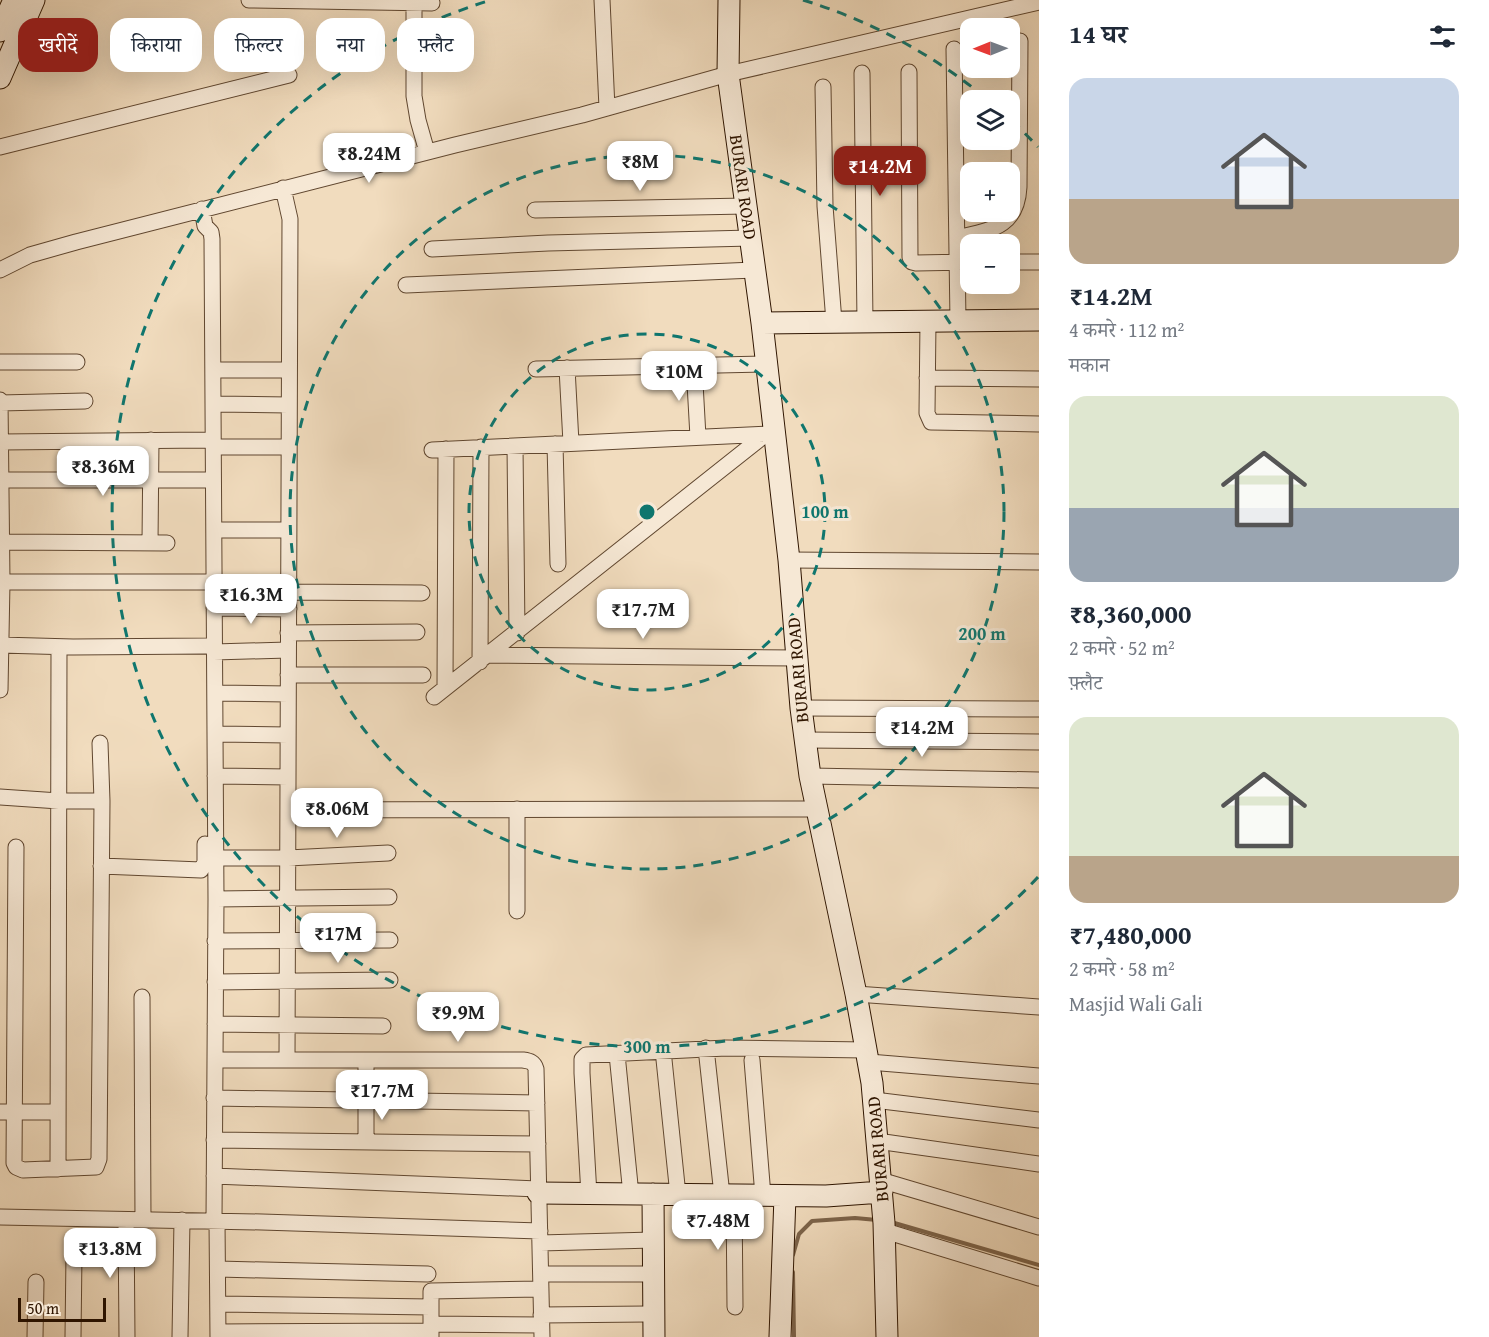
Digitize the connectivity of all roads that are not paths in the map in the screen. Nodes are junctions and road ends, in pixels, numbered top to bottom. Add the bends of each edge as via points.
1 (14, 0) edge
2 (34, 0) edge
3 (249, 0) edge
4 (255, 0) edge
5 (306, 0) edge
6 (602, 0) edge
7 (729, 0) edge
8 (1039, 2) edge
9 (414, 3) junction
10 (432, 3) dead end
11 (1004, 5) edge
12 (0, 31) edge
13 (954, 49) dead end
14 (909, 72) dead end
15 (862, 73) dead end
16 (289, 75) dead end
17 (0, 78) edge
18 (1020, 78) edge
19 (729, 83) junction
20 (823, 87) dead end
21 (607, 108) junction
22 (0, 147) edge
23 (427, 152) junction
24 (285, 195) junction
25 (746, 206) junction
26 (535, 210) dead end
27 (204, 219) junction
28 (751, 238) junction
29 (957, 238) junction
30 (960, 248) edge
31 (432, 249) dead end
32 (960, 262) edge
33 (1020, 262) edge
34 (1039, 262) edge
35 (0, 270) edge
36 (754, 270) junction
37 (406, 285) dead end
38 (961, 294) edge
39 (1039, 320) edge
40 (928, 321) junction
41 (958, 321) junction
42 (834, 322) junction
43 (865, 322) junction
44 (762, 323) junction
45 (0, 362) edge
46 (77, 362) dead end
47 (766, 364) junction
48 (694, 365) junction
49 (567, 368) junction
50 (536, 369) dead end
51 (213, 370) junction
52 (289, 370) junction
53 (927, 378) junction
54 (1039, 379) edge
55 (0, 401) edge
56 (85, 401) dead end
57 (213, 404) junction
58 (289, 405) junction
59 (1039, 424) edge
60 (770, 434) junction
61 (698, 437) junction
62 (151, 440) junction
63 (0, 442) edge
64 (209, 443) junction
65 (571, 443) junction
66 (555, 444) junction
67 (515, 446) junction
68 (289, 447) junction
69 (481, 447) junction
70 (1, 480) edge
71 (206, 480) junction
72 (151, 481) junction
73 (214, 530) junction
74 (289, 530) junction
75 (1, 533) edge
76 (150, 543) junction
77 (167, 543) dead end
78 (789, 560) junction
79 (1039, 562) edge
80 (558, 564) dead end
81 (206, 582) junction
82 (2, 589) edge
83 (289, 592) junction
84 (422, 593) dead end
85 (214, 608) junction
86 (289, 609) junction
87 (417, 632) dead end
88 (288, 633) junction
89 (517, 633) junction
90 (1, 645) edge
91 (60, 647) junction
92 (210, 649) junction
93 (288, 650) junction
94 (484, 658) junction
95 (798, 658) junction
96 (288, 675) junction
97 (423, 675) dead end
98 (0, 690) edge
99 (214, 693) junction
100 (288, 694) junction
101 (801, 708) junction
102 (1039, 709) edge
103 (215, 734) junction
104 (288, 735) junction
105 (805, 740) junction
106 (1039, 742) edge
107 (100, 743) dead end
108 (215, 776) junction
109 (810, 776) junction
110 (288, 777) junction
111 (1039, 780) edge
112 (0, 797) edge
113 (59, 801) junction
114 (102, 801) junction
115 (517, 809) junction
116 (817, 809) junction
117 (288, 810) junction
118 (16, 847) dead end
119 (388, 853) dead end
120 (215, 858) junction
121 (288, 858) junction
122 (101, 866) junction
123 (389, 897) dead end
124 (288, 898) junction
125 (216, 899) junction
126 (517, 910) dead end
127 (215, 940) junction
128 (287, 940) junction
129 (390, 940) dead end
130 (390, 980) dead end
131 (215, 982) junction
132 (287, 982) junction
133 (856, 994) junction
134 (142, 997) dead end
135 (1039, 1007) edge
136 (215, 1023) junction
137 (287, 1025) junction
138 (384, 1026) dead end
139 (706, 1048) junction
140 (663, 1050) junction
141 (617, 1054) junction
142 (867, 1056) junction
143 (287, 1059) junction
144 (215, 1060) junction
145 (366, 1060) junction
146 (752, 1060) dead end
147 (1039, 1076) edge
148 (214, 1098) junction
149 (365, 1100) junction
150 (874, 1100) junction
151 (537, 1103) junction
152 (57, 1112) junction
153 (7, 1113) edge
154 (1039, 1120) edge
155 (214, 1140) junction
156 (366, 1141) junction
157 (877, 1142) junction
158 (538, 1144) junction
159 (1039, 1164) edge
160 (57, 1169) junction
161 (214, 1176) junction
162 (538, 1191) junction
163 (653, 1194) junction
164 (589, 1195) junction
165 (632, 1195) junction
166 (678, 1195) junction
167 (728, 1195) junction
168 (763, 1196) junction
169 (784, 1196) junction
170 (883, 1207) junction
171 (0, 1217) edge
172 (126, 1220) junction
173 (143, 1220) junction
174 (182, 1220) junction
175 (216, 1221) junction
176 (1039, 1227) edge
177 (540, 1237) junction
178 (653, 1240) junction
179 (74, 1254) dead end
180 (218, 1269) junction
181 (428, 1274) dead end
182 (653, 1274) junction
183 (1039, 1278) edge
184 (36, 1282) dead end
185 (541, 1282) junction
186 (219, 1304) junction
187 (430, 1307) junction
188 (735, 1307) dead end
189 (647, 1314) dead end
190 (541, 1326) edge
191 (431, 1331) edge
192 (218, 1334) edge
193 (35, 1337) edge
194 (73, 1337) edge
195 (127, 1337) edge
196 (180, 1337) edge
197 (654, 1337) edge
198 (780, 1337) edge
199 (887, 1337) edge

1 - 12 main road
2 - 17 main road
3 - 4 street
4 - 5 street
5 - 9 street
6 - 21 street
7 - 19 main road, BURARI ROAD
8 - 11 street
9 - 10 street
9 - 23 street via 414,96
11 - 19 street
13 - 29 street
14 - 32 street via 910,257 916,263
15 - 43 street
16 - 22 street
18 - 29 street via 1016,208 998,227
19 - 21 street
19 - 25 main road, BURARI ROAD
20 - 42 street via 825,216
21 - 23 street
23 - 24 street
24 - 27 street
24 - 52 street via 290,219
25 - 26 street
25 - 28 main road, BURARI ROAD
27 - 35 street via 76,242 30,255
27 - 51 street via 212,234
27 - 64 street
28 - 31 street
28 - 36 main road, BURARI ROAD
29 - 30 street
33 - 34 street
36 - 37 street
36 - 44 main road, BURARI ROAD
38 - 41 street
39 - 41 main road
40 - 41 main road
40 - 43 main road
40 - 53 street
42 - 43 main road
42 - 44 main road
44 - 47 main road, BURARI ROAD
45 - 46 street
47 - 48 street
47 - 60 main road, BURARI ROAD
48 - 49 street
48 - 61 street
49 - 50 street
49 - 65 street
51 - 52 street
51 - 57 street
52 - 58 street
53 - 54 street
53 - 59 street via 927,413 932,422
55 - 56 street
55 - 63 street
57 - 58 street
57 - 64 street
58 - 68 street
60 - 61 street
60 - 78 main road, BURARI ROAD
60 - 89 street
61 - 65 street
62 - 63 street
62 - 64 street
62 - 72 street
63 - 70 street
64 - 68 street
64 - 71 street
64 - 73 street
65 - 66 street
66 - 67 street
66 - 80 street
67 - 69 street
67 - 89 street
68 - 74 street
69 - 94 street
69 - 94 street via 439,449 440,693
70 - 72 street
70 - 75 street
71 - 72 street
71 - 81 street
72 - 76 street
73 - 74 street
73 - 85 street
74 - 83 street
75 - 76 street
75 - 82 street
76 - 77 street
78 - 79 street
78 - 95 main road, BURARI ROAD
81 - 82 street
81 - 92 street
82 - 90 street
83 - 84 street
83 - 86 street
85 - 86 street
85 - 92 street
86 - 88 street
87 - 88 street
88 - 93 street
89 - 94 street
90 - 91 street
90 - 98 street
91 - 92 street
91 - 113 street
92 - 93 street
92 - 99 street
92 - 122 street via 204,867 195,870
93 - 96 street
94 - 95 street
95 - 101 main road, BURARI ROAD
96 - 97 street
96 - 100 street
99 - 100 street
99 - 103 street
100 - 104 street
101 - 102 street
101 - 105 main road, BURARI ROAD
103 - 104 street
103 - 108 street
104 - 110 street
105 - 106 street
105 - 109 main road, BURARI ROAD
107 - 114 street
108 - 110 street
108 - 120 street
109 - 111 street
109 - 116 main road, BURARI ROAD
110 - 117 street
112 - 113 street
113 - 114 street
113 - 152 street
114 - 122 street
115 - 116 street
115 - 117 street
115 - 126 street
116 - 133 main road, BURARI ROAD
117 - 121 street
118 - 153 street
119 - 121 street
120 - 121 street
120 - 125 street
121 - 124 street
122 - 160 street via 98,1164 93,1168
123 - 124 street
124 - 125 street
124 - 128 street
125 - 127 street
127 - 128 street
127 - 131 street
128 - 129 street
128 - 132 street
130 - 132 street
131 - 132 street
131 - 136 street
132 - 137 street
133 - 135 street
133 - 142 main road, BURARI ROAD
134 - 173 street
136 - 137 street
136 - 144 street
137 - 138 street
137 - 143 street
139 - 140 street
139 - 142 street
139 - 167 street
140 - 141 street
140 - 166 street
141 - 164 street via 586,1055 582,1059
141 - 165 street
142 - 147 street
142 - 150 main road, BURARI ROAD
143 - 144 street
143 - 145 street
144 - 148 street
145 - 149 street
145 - 151 street via 530,1062 536,1069
146 - 168 street
148 - 149 street
148 - 155 street
149 - 151 street
149 - 156 street
150 - 154 street
150 - 157 main road, BURARI ROAD
151 - 158 street
152 - 153 street
152 - 160 street
153 - 160 street via 16,1167
155 - 156 street
155 - 161 street
156 - 158 street
157 - 159 street
157 - 170 main road, BURARI ROAD
158 - 162 street
161 - 162 street
161 - 175 street
162 - 164 main road
162 - 177 street
163 - 165 main road
163 - 166 main road
163 - 178 main road
164 - 165 main road
166 - 167 main road
167 - 168 main road
167 - 188 street
168 - 169 main road
169 - 170 main road
169 - 198 main road
170 - 176 street
170 - 183 street
170 - 199 main road, BURARI ROAD
171 - 172 street
172 - 173 street
172 - 195 street
173 - 174 street
174 - 175 street
174 - 196 street
175 - 177 street
175 - 180 street
177 - 178 street
177 - 185 street
178 - 182 main road
179 - 194 street
180 - 181 street
180 - 186 street
182 - 185 street
182 - 197 main road
184 - 193 street
185 - 187 street via 431,1291
185 - 190 street
186 - 187 street
186 - 192 street
187 - 191 street
189 - 190 street
190 - 191 street
191 - 192 street

